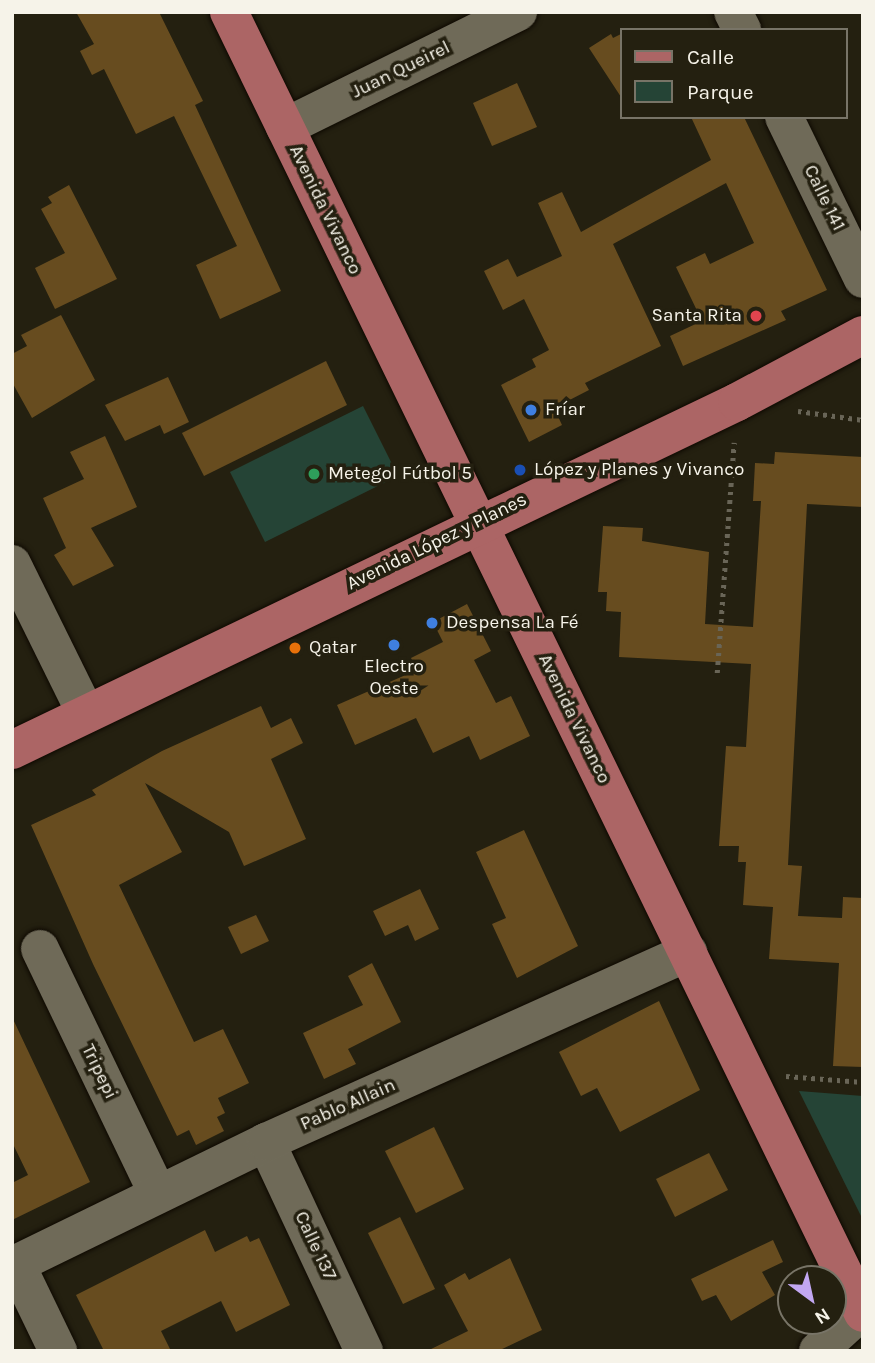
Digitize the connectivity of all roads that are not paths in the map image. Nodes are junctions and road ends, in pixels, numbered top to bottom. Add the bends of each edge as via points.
1 (229, 12) edge
2 (518, 12) edge
3 (733, 12) edge
4 (741, 28) edge
5 (785, 119) edge
6 (285, 127) junction
7 (863, 279) edge
8 (863, 335) edge
9 (478, 523) junction
10 (12, 564) edge
11 (86, 714) junction
12 (12, 750) edge
13 (40, 949) dead end
14 (688, 953) junction
15 (266, 1142) junction
16 (158, 1195) junction
17 (14, 1265) edge
18 (862, 1311) edge
19 (58, 1351) edge
20 (364, 1351) edge
21 (818, 1351) edge

1 - 6 main road, Avenida Vivanco
2 - 6 street, Juan Queirel
3 - 4 street
5 - 7 street, Calle 141
6 - 9 main road, Avenida Vivanco
8 - 9 main road, Avenida López y Planes via 737,401
9 - 11 main road, Avenida López y Planes
9 - 14 main road, Avenida Vivanco
10 - 11 street
11 - 12 main road, Avenida López y Planes
13 - 16 street, Tripepi
14 - 15 street, Pablo Allain
14 - 18 main road, Avenida Vivanco
15 - 16 street, Pablo Allain
15 - 20 street, Calle 137
16 - 17 street, Pablo Allain
17 - 19 street
18 - 21 street

